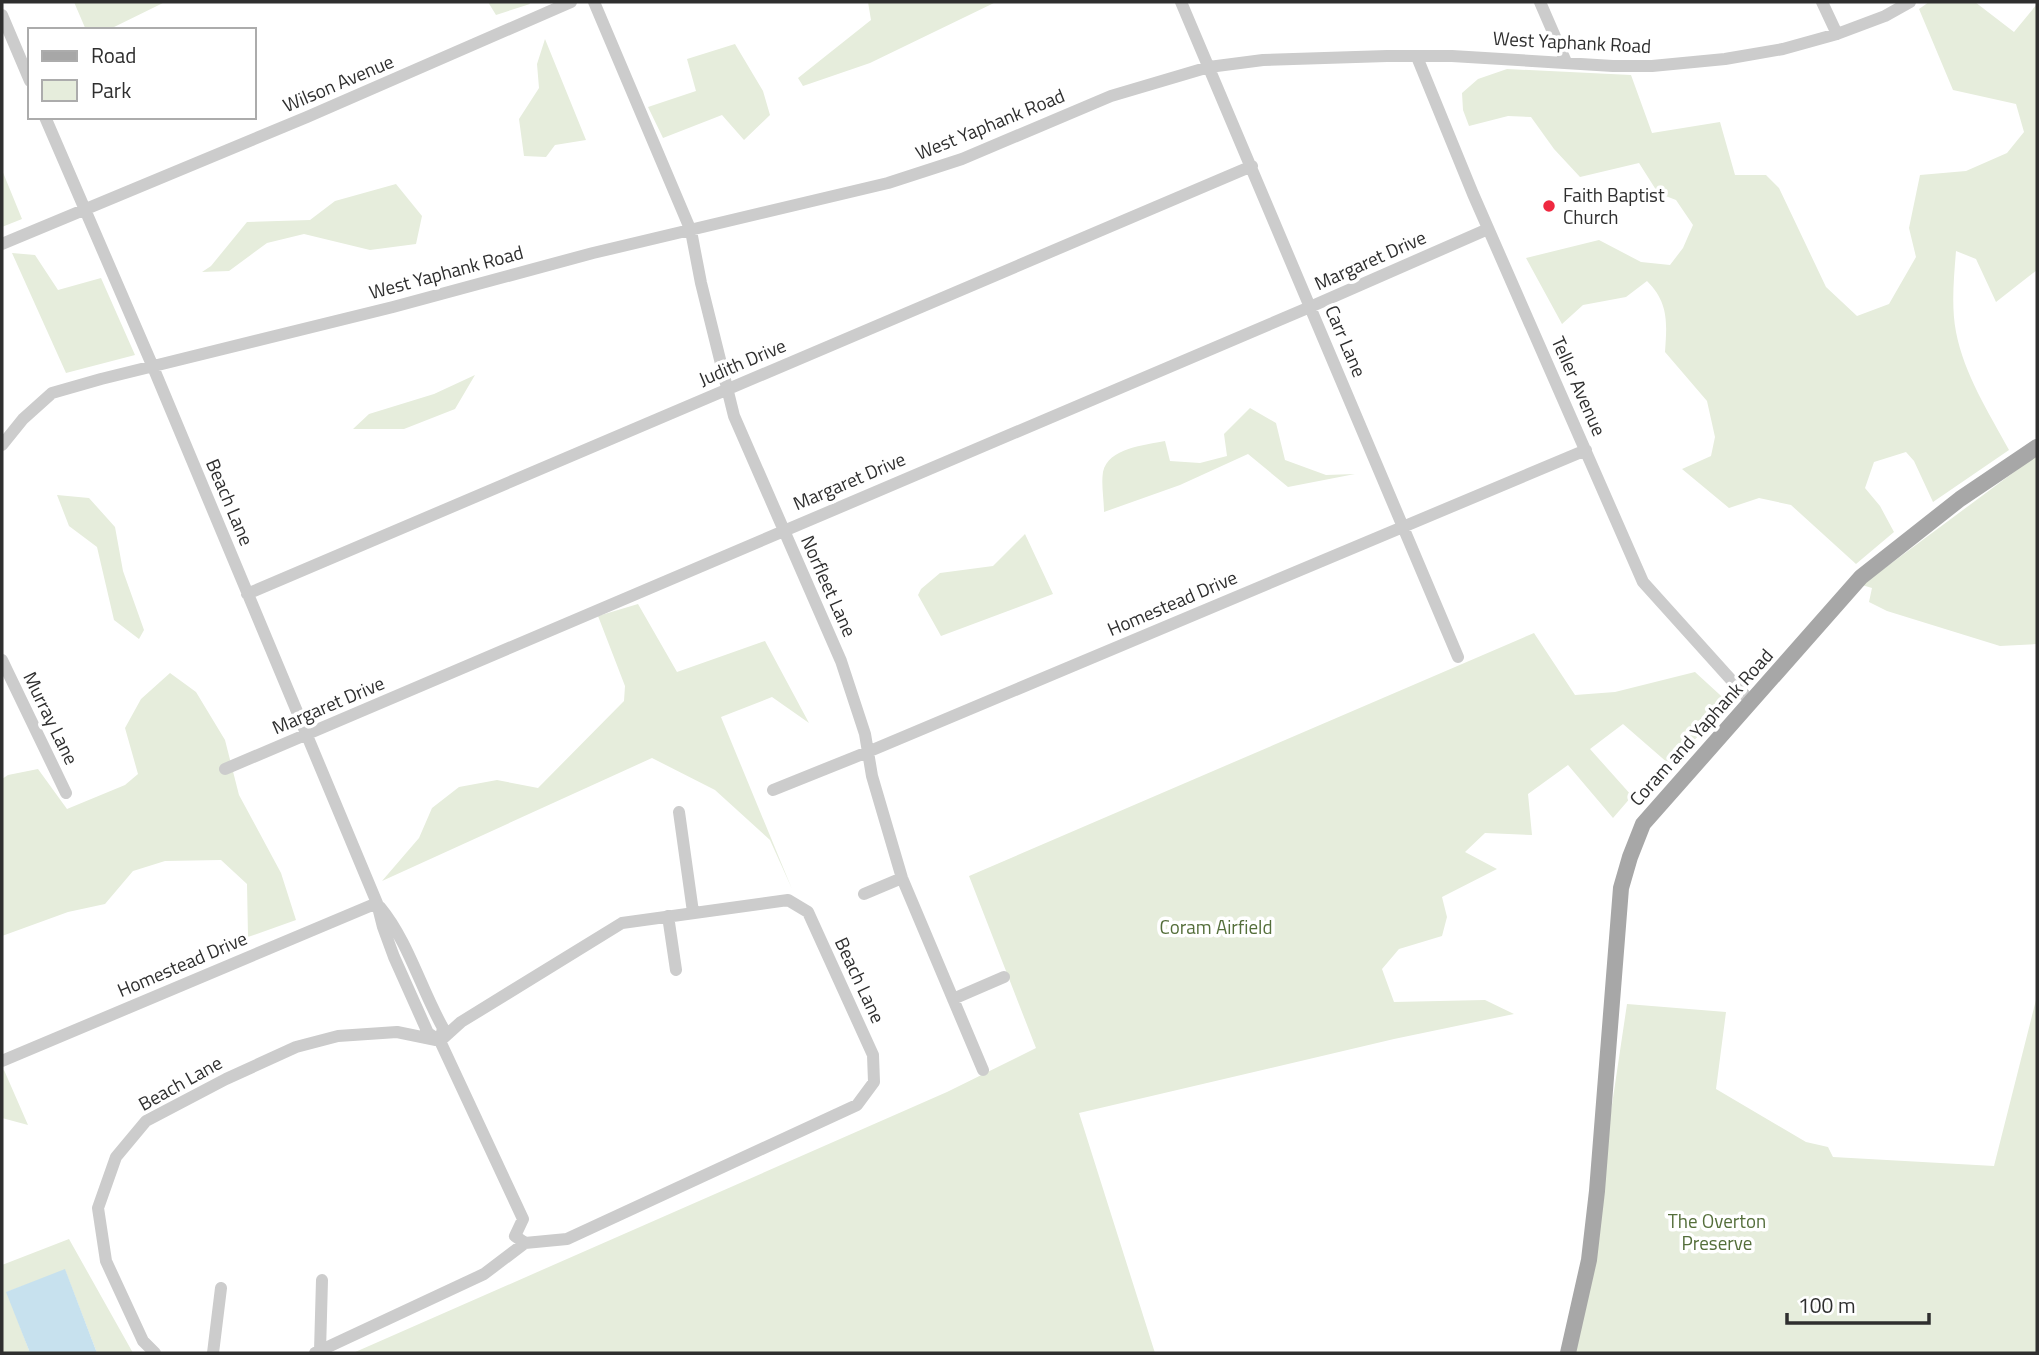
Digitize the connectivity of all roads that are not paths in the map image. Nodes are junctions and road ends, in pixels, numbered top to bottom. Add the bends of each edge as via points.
1 (571, 2) edge
2 (594, 2) edge
3 (1181, 2) edge
4 (1540, 2) edge
5 (1822, 2) edge
6 (1910, 2) edge
7 (2, 15) edge
8 (1837, 34) junction
9 (1417, 57) junction
10 (1566, 62) junction
11 (1209, 67) junction
12 (28, 76) edge
13 (46, 119) edge
14 (1252, 166) junction
15 (84, 209) junction
16 (1488, 229) junction
17 (691, 231) junction
18 (2, 244) edge
19 (1310, 307) junction
20 (153, 367) junction
21 (728, 388) junction
22 (2, 446) edge
23 (2037, 447) edge
24 (1586, 450) junction
25 (1404, 526) junction
26 (782, 530) junction
27 (247, 594) junction
28 (1458, 657) dead end
29 (2, 660) edge
30 (1752, 703) junction
31 (305, 733) junction
32 (870, 751) junction
33 (225, 769) dead end
34 (773, 790) dead end
35 (66, 793) dead end
36 (679, 812) dead end
37 (902, 878) junction
38 (864, 894) dead end
39 (377, 903) junction
40 (693, 912) junction
41 (668, 916) junction
42 (676, 970) dead end
43 (1004, 976) dead end
44 (953, 999) junction
45 (440, 1041) junction
46 (2, 1061) edge
47 (982, 1070) dead end
48 (525, 1243) junction
49 (323, 1280) dead end
50 (221, 1287) dead end
51 (317, 1352) edge
52 (155, 1353) edge
53 (213, 1353) edge
54 (1568, 1353) edge

1 - 15 street, Wilson Avenue
2 - 17 street, Norfleet Lane
3 - 11 street, Carr Lane
4 - 10 street
5 - 8 street
6 - 8 street, West Yaphank Road
7 - 12 street
8 - 10 street, West Yaphank Road via 1725,59 1652,66
9 - 10 street, West Yaphank Road
9 - 11 street, West Yaphank Road via 1263,60
9 - 16 street, Teller Avenue
11 - 14 street, Carr Lane
11 - 17 street, West Yaphank Road via 1111,96 962,159 888,183
13 - 15 street, Beach Lane
14 - 19 street, Carr Lane
14 - 21 street, Judith Drive
15 - 18 street, Wilson Avenue
15 - 20 street, Beach Lane
16 - 19 street, Margaret Drive
16 - 24 street, Teller Avenue
17 - 20 street, West Yaphank Road
17 - 21 street, Norfleet Lane
19 - 25 street, Carr Lane
19 - 26 street, Margaret Drive
20 - 22 street, West Yaphank Road via 52,393
20 - 27 street, Beach Lane
21 - 26 street, Norfleet Lane via 734,416
21 - 27 street, Judith Drive
23 - 30 main road, Coram and Yaphank Road via 1960,499 1861,577
24 - 25 street, Homestead Drive
24 - 30 street, Teller Avenue via 1643,582
25 - 28 street, Carr Lane
25 - 32 street, Homestead Drive
26 - 31 street, Margaret Drive
26 - 32 street, Norfleet Lane via 841,661
27 - 31 street, Beach Lane
29 - 35 street, Murray Lane
30 - 54 main road, Coram and Yaphank Road via 1643,824 1621,888 1590,1246
31 - 33 street, Margaret Drive
31 - 39 street, Beach Lane
32 - 34 street, Homestead Drive
32 - 37 street, Norfleet Lane via 872,776
36 - 40 street
37 - 38 street
37 - 44 street, Norfleet Lane
39 - 45 street, Beach Lane via 428,1033
39 - 46 street, Homestead Drive
40 - 41 street, Beach Lane
40 - 48 street, Beach Lane via 789,900 808,912 873,1055 874,1082 857,1105 684,1187 567,1239
41 - 42 street
41 - 45 street, Beach Lane via 622,923 461,1022
43 - 44 street
44 - 47 street, Norfleet Lane
45 - 48 street, Beach Lane via 523,1219 515,1236
45 - 52 street, Beach Lane via 397,1032 338,1035 296,1047 146,1121 116,1157 98,1208 106,1261 143,1340
48 - 51 street via 484,1274
49 - 51 street
50 - 53 street

